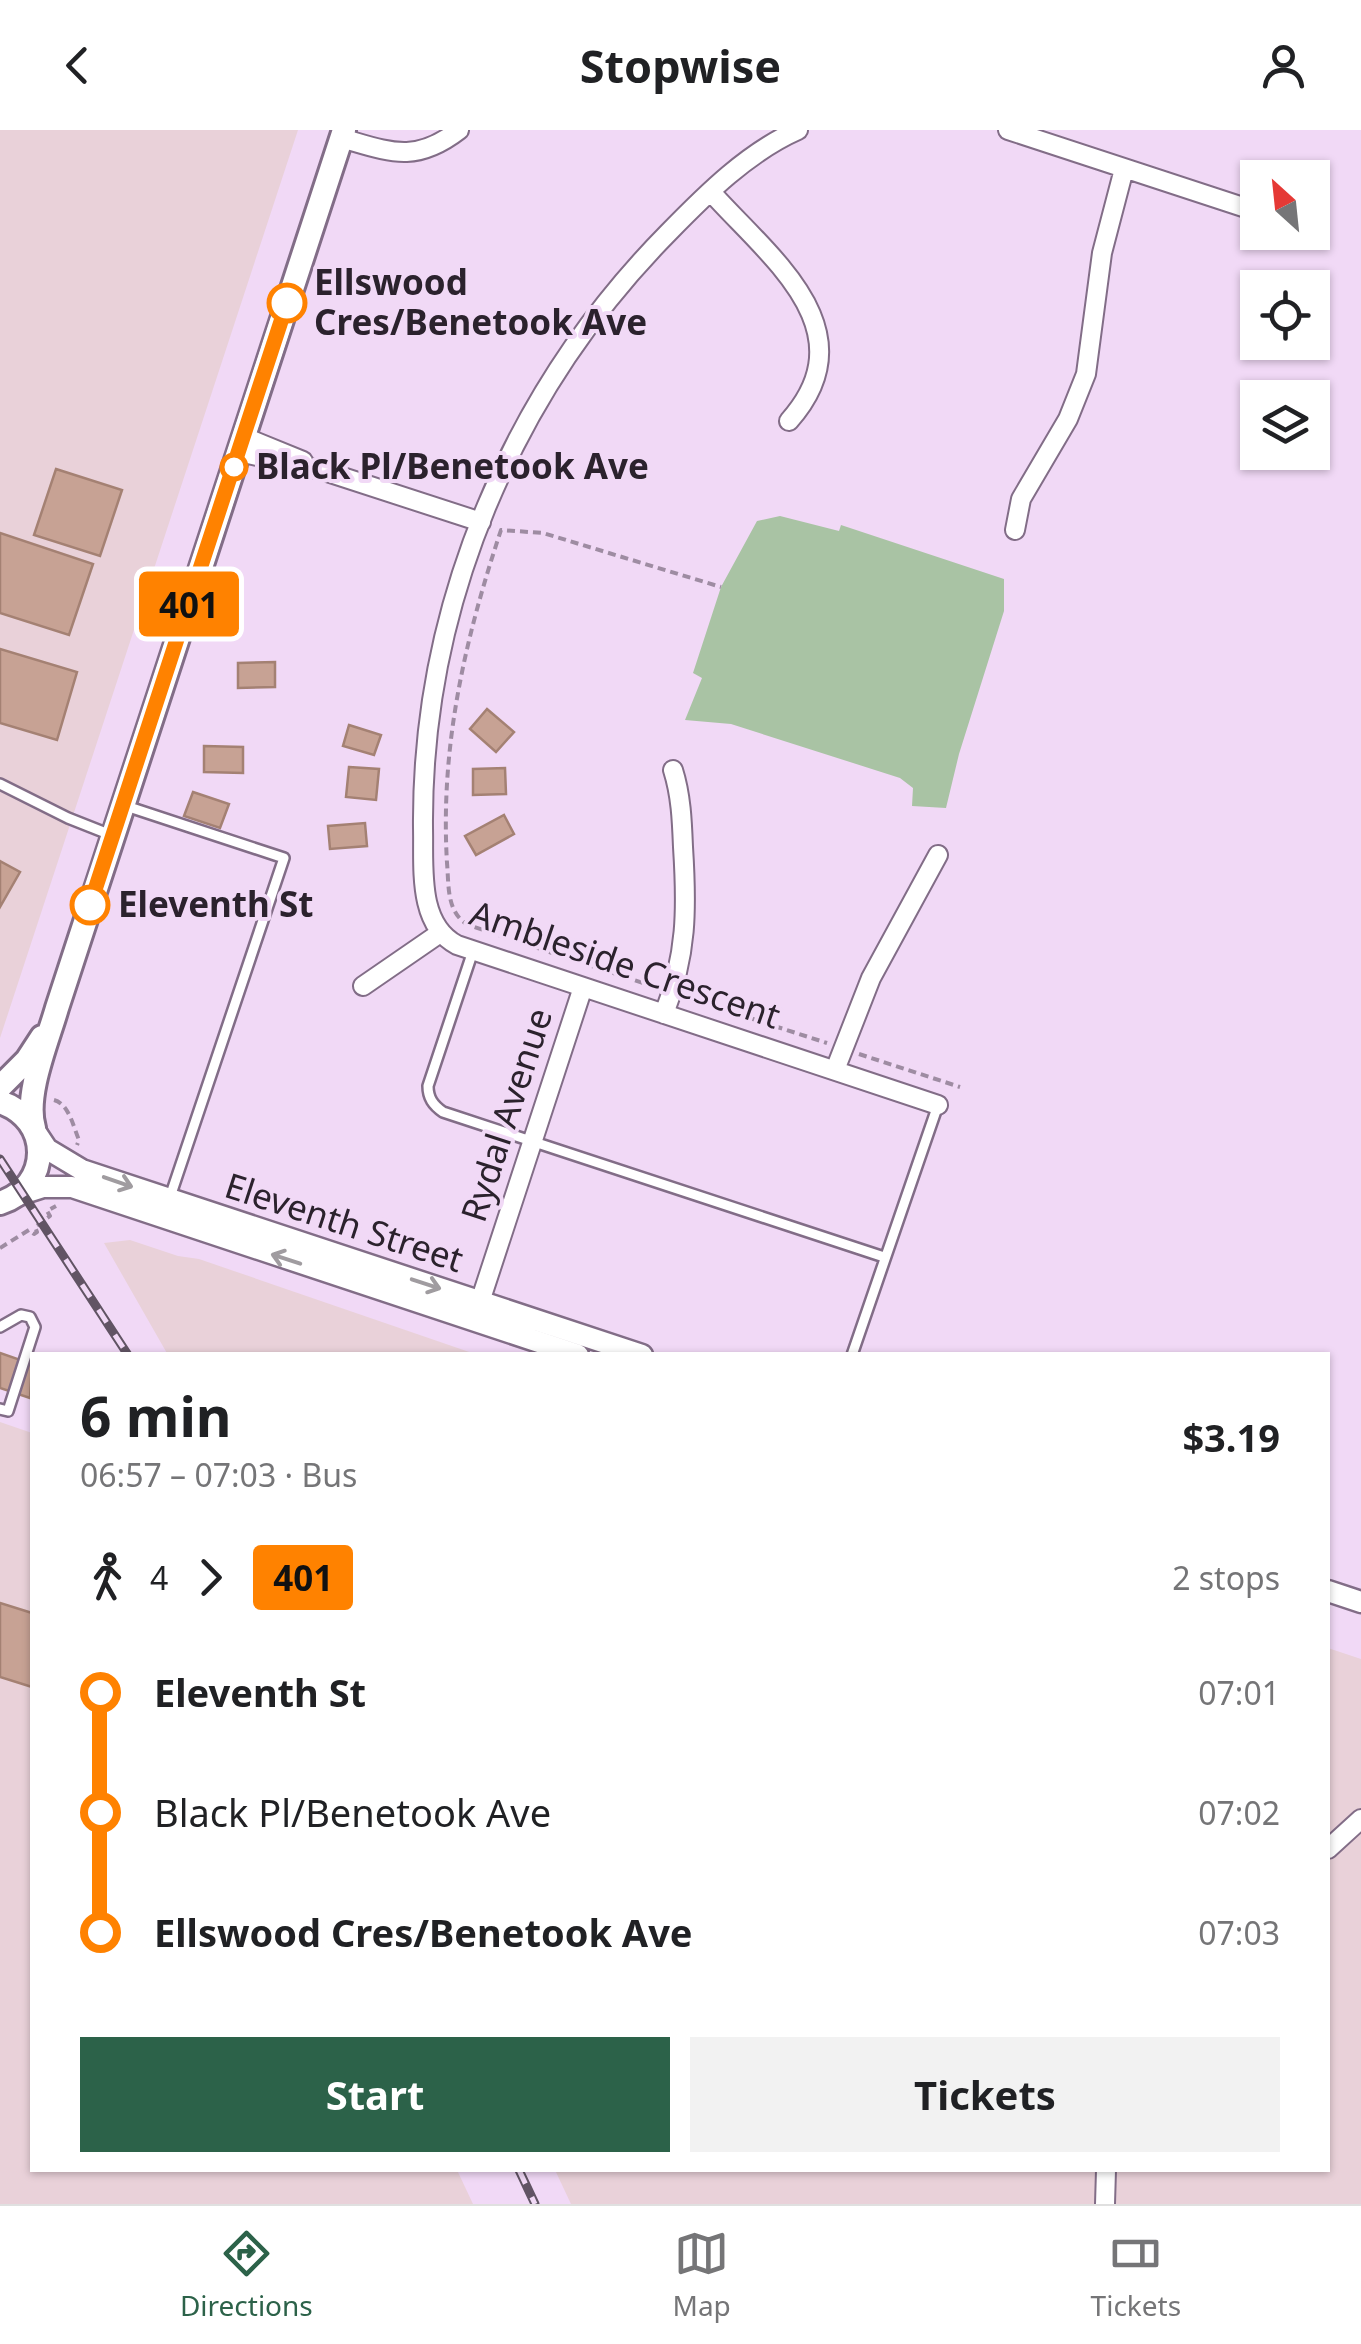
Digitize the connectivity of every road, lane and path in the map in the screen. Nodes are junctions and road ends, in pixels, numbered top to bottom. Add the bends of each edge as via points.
1 (459, 130) edge
2 (798, 130) edge
3 (1008, 130) edge
4 (343, 134) edge
5 (1124, 168) junction
6 (710, 192) junction
7 (1240, 206) edge
8 (789, 421) dead end
9 (241, 444) junction
10 (481, 522) junction
11 (1015, 530) dead end
12 (721, 587) dead end
13 (673, 770) dead end
14 (0, 784) edge
15 (123, 806) junction
16 (112, 836) junction
17 (938, 854) dead end
18 (440, 933) junction
19 (473, 951) junction
20 (363, 986) dead end
21 (583, 987) junction
22 (672, 992) junction
23 (57, 1008) junction
24 (664, 1014) junction
25 (844, 1048) junction
26 (835, 1070) junction
27 (0, 1087) edge
28 (960, 1087) dead end
29 (0, 1102) edge
30 (938, 1105) joint
31 (35, 1131) junction
32 (532, 1141) junction
33 (61, 1186) junction
34 (8, 1202) edge
35 (166, 1209) junction
36 (0, 1248) edge
37 (884, 1257) junction
38 (477, 1311) junction
39 (0, 1328) edge
40 (571, 1352) edge
41 (630, 1352) edge
42 (853, 1352) edge
43 (4, 1410) edge
44 (1330, 1593) edge
45 (1361, 1602) edge
46 (1361, 1819) edge
47 (1330, 1847) edge
48 (1106, 2172) edge
49 (1105, 2204) edge

1 - 4 street via 416,153 394,153
2 - 6 street, Ambleside Crescent
3 - 5 street
4 - 9 main road
5 - 7 street
5 - 11 street via 1102,253 1086,374 1021,499
6 - 8 street via 802,294 816,324 815,377
6 - 10 street, Ambleside Crescent via 637,264 574,342 530,412
9 - 10 street via 278,449
9 - 15 main road
10 - 18 street, Ambleside Crescent via 448,621 427,741 424,874
12 - 22 path via 543,533 501,530 474,613 451,722 446,834 452,906 460,921
13 - 22 street via 686,912
14 - 16 lane
15 - 16 main road
15 - 35 lane via 284,858
16 - 23 main road
17 - 25 street via 871,978
18 - 19 street, Ambleside Crescent
18 - 20 street
19 - 21 street, Ambleside Crescent
19 - 32 lane via 428,1094 442,1112
21 - 24 street, Ambleside Crescent
21 - 32 street, Rydal Avenue
22 - 24 street
22 - 25 path
23 - 27 main road via 27,1060
23 - 31 main road via 32,1100
24 - 26 street, Ambleside Crescent
25 - 26 street
25 - 28 path
26 - 30 street, Ambleside Crescent
29 - 31 main road
30 - 37 lane
31 - 34 main road via 38,1169
31 -> 35 street, Eleventh Street via 47,1150 69,1164
32 - 37 lane
32 - 38 street, Rydal Avenue
33 - 34 street, Eleventh Street
33 - 35 street, Eleventh Street
33 - 36 path via 57,1205 35,1226 37,1232 29,1230
35 - 38 street, Eleventh Street
37 - 42 lane
38 - 40 street, Eleventh Street
38 - 41 street, Eleventh Street
39 - 43 lane via 21,1314 35,1328
44 - 45 street
46 - 47 street
48 - 49 street

